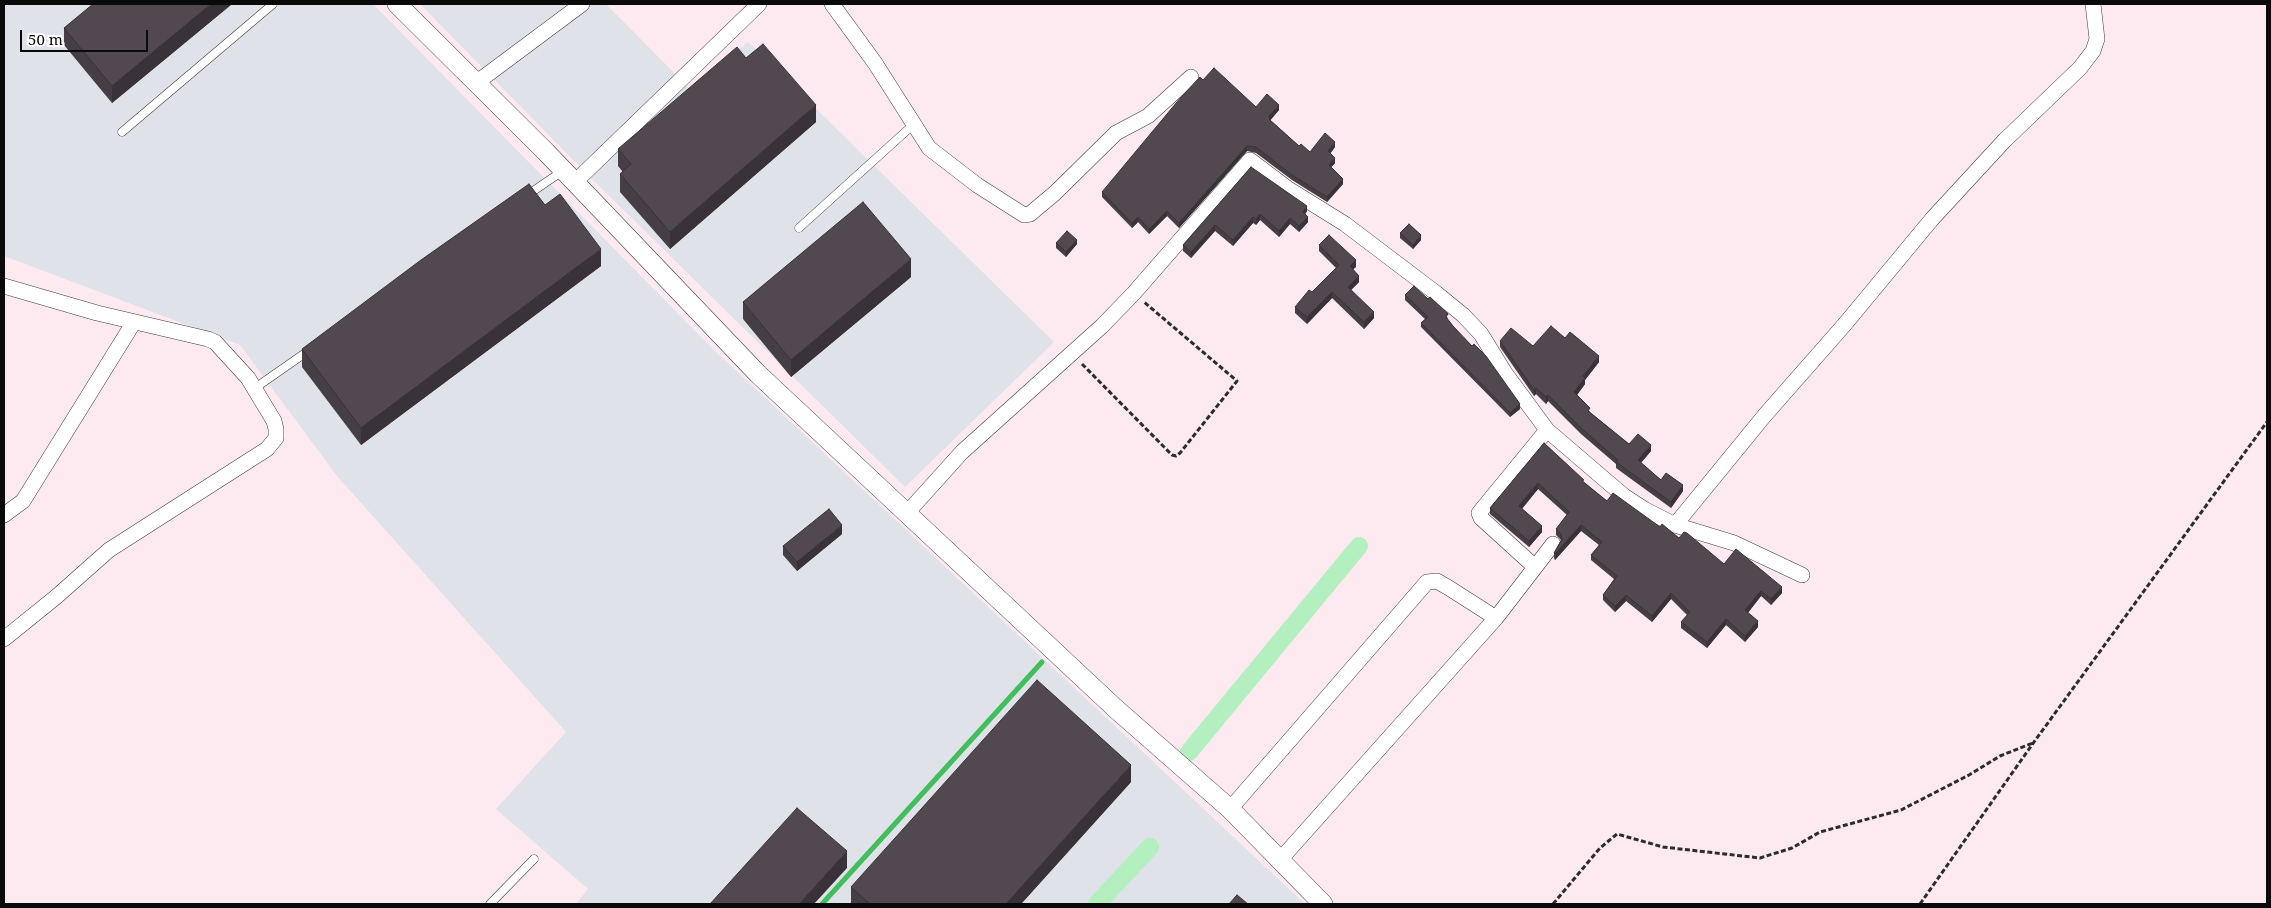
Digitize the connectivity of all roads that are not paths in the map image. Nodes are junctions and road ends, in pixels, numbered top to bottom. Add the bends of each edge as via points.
1 (273, 4) edge
2 (397, 4) edge
3 (582, 4) edge
4 (759, 4) edge
5 (832, 4) edge
6 (2093, 4) edge
7 (1191, 77) dead end
8 (476, 83) junction
9 (914, 124) junction
10 (122, 132) dead end
11 (569, 176) junction
12 (517, 203) edge
13 (799, 228) dead end
14 (4, 286) edge
15 (134, 322) junction
16 (320, 342) edge
17 (255, 388) junction
18 (1547, 430) junction
19 (907, 513) junction
20 (4, 514) edge
21 (1675, 525) junction
22 (1553, 544) dead end
23 (1535, 568) junction
24 (1802, 575) dead end
25 (1496, 618) junction
26 (4, 639) edge
27 (1230, 809) junction
28 (534, 859) dead end
29 (1279, 861) junction
30 (490, 904) edge
31 (1323, 904) edge

1 - 10 lane
2 - 8 street
3 - 8 street
4 - 11 street
5 - 9 street via 861,42
6 - 21 street via 2097,39 2093,51 2080,68 2004,141 1932,219
7 - 9 street via 1148,116 1116,133 1055,193 1024,216 941,160
8 - 11 street
9 - 13 lane
11 - 12 lane
11 - 19 street via 758,374
14 - 15 street
15 - 17 street via 215,342
15 - 20 street via 24,501
16 - 17 lane
17 - 26 street via 276,429 276,438 267,449 109,550
18 - 19 street via 1481,334 1462,315 1345,224 1287,188 1250,160 1134,294 962,452
18 - 21 street via 1624,496
18 - 23 street via 1479,514
19 - 27 street via 1116,709
21 - 24 street via 1734,543
22 - 23 street
23 - 25 street
25 - 27 street via 1449,588 1437,582 1427,582
25 - 29 street
27 - 29 street
28 - 30 lane
29 - 31 street

